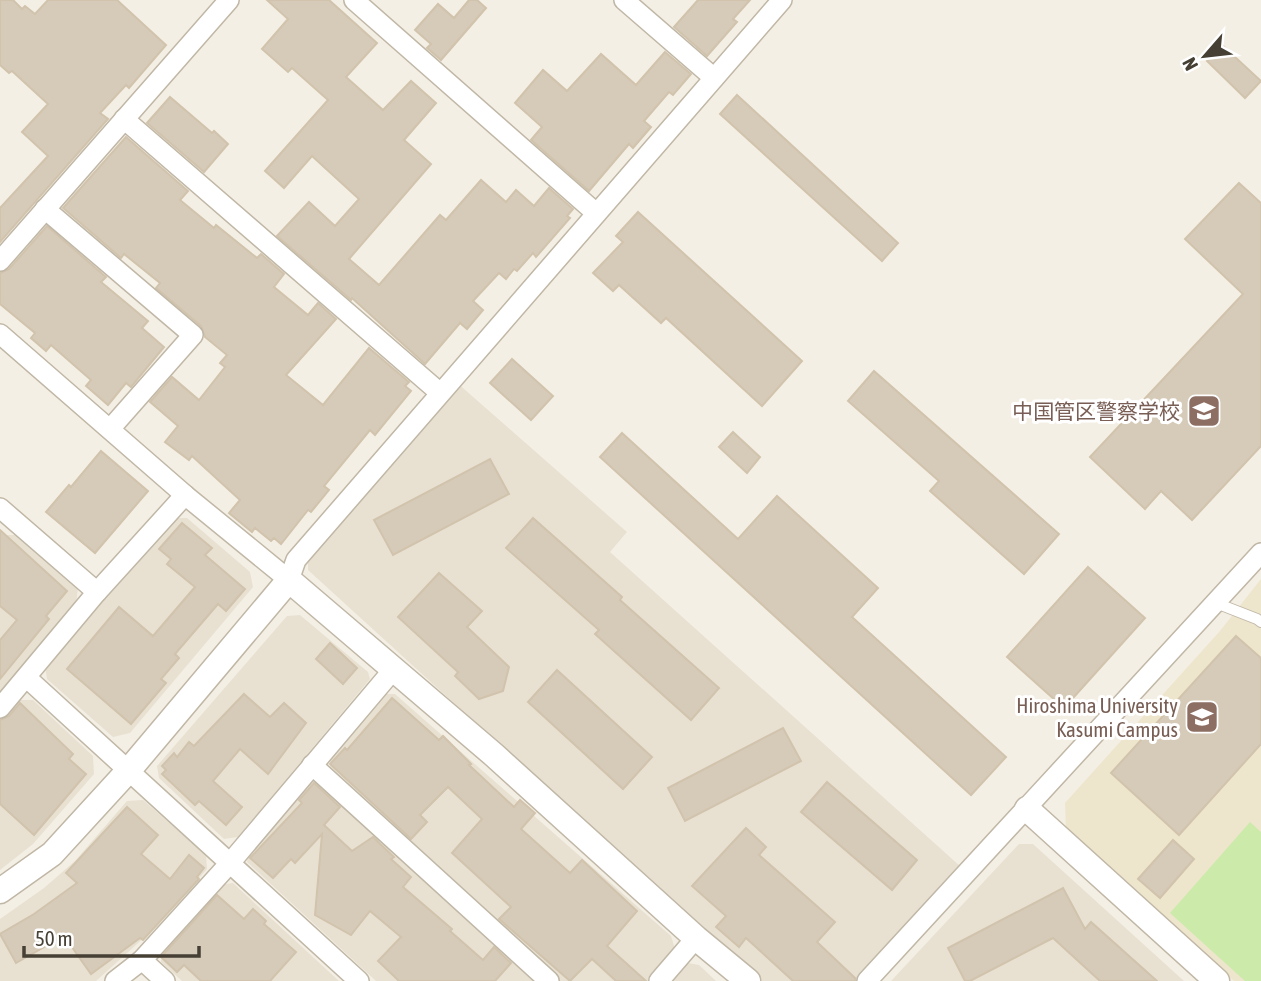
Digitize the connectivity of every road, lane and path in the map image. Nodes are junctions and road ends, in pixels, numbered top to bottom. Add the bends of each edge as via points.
1 (229, 0) edge
2 (354, 0) edge
3 (624, 0) edge
4 (782, 0) edge
5 (714, 78) junction
6 (124, 119) junction
7 (45, 209) junction
8 (596, 213) junction
9 (0, 261) edge
10 (0, 334) edge
11 (439, 392) junction
12 (110, 429) junction
13 (185, 495) junction
14 (3, 518) edge
15 (1261, 553) edge
16 (289, 580) junction
17 (97, 592) junction
18 (1216, 603) junction
19 (1261, 622) edge
20 (393, 670) junction
21 (27, 678) junction
22 (0, 708) edge
23 (313, 765) junction
24 (129, 770) junction
25 (1027, 809) junction
26 (230, 863) junction
27 (0, 891) edge
28 (696, 938) junction
29 (142, 960) junction
30 (115, 981) edge
31 (165, 981) edge
32 (359, 981) edge
33 (549, 981) edge
34 (659, 981) edge
35 (748, 981) edge
36 (867, 981) edge
37 (1217, 981) edge

1 - 6 street
2 - 8 street
3 - 5 street
4 - 5 street
5 - 8 street
6 - 7 street
6 - 11 street
7 - 9 street
7 - 12 street via 194,335
8 - 11 street
10 - 12 street
11 - 16 street via 296,560
12 - 13 street
13 - 16 street
13 - 17 street
14 - 17 street
15 - 18 street
16 - 20 street
16 - 24 street
17 - 21 street
18 - 19 lane
18 - 25 street
20 - 23 street
20 - 28 street
21 - 22 street
21 - 24 street
23 - 26 street
23 - 33 street
24 - 26 street
24 - 27 street via 52,854
25 - 36 street
25 - 37 street
26 - 29 street
26 - 32 street
28 - 34 street
28 - 35 street
29 - 30 street
29 - 31 street

